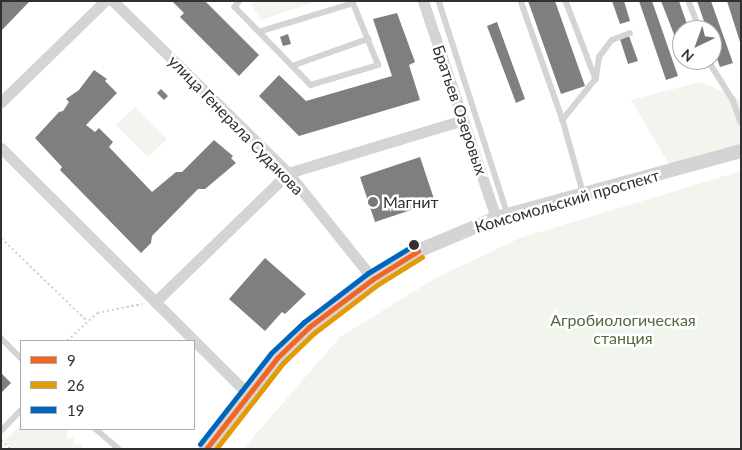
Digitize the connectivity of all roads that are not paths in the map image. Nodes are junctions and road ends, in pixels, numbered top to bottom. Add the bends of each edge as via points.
1 (105, 1) edge
2 (113, 1) edge
3 (240, 1) edge
4 (423, 1) edge
5 (439, 1) edge
6 (520, 1) edge
7 (566, 1) edge
8 (689, 1) edge
9 (353, 2) edge
10 (696, 20) edge
11 (259, 32) junction
12 (630, 33) dead end
13 (368, 40) junction
14 (292, 66) junction
15 (714, 70) edge
16 (596, 79) junction
17 (1, 102) edge
18 (463, 120) junction
19 (563, 120) junction
20 (741, 122) edge
21 (1, 148) edge
22 (741, 151) edge
23 (288, 173) junction
24 (584, 197) junction
25 (502, 217) junction
26 (373, 279) junction
27 (156, 302) junction
28 (1, 338) edge
29 (194, 340) edge
30 (195, 341) edge
31 (20, 357) edge
32 (248, 394) junction
33 (20, 411) edge
34 (97, 430) edge
35 (1, 431) edge
36 (119, 449) edge
37 (206, 449) edge

1 - 17 street
2 - 23 street, улица Генерала Судакова
3 - 11 lane via 234,7
4 - 18 street, Братьев Озеровых
5 - 25 lane
6 - 19 lane
7 - 16 lane
8 - 10 lane
9 - 11 lane
9 - 13 lane
11 - 14 lane
12 - 16 lane via 612,40 599,57
13 - 14 lane
13 - 14 lane via 378,65 311,86
15 - 20 lane via 733,100
16 - 19 lane
18 - 23 street
18 - 25 street, Братьев Озеровых
19 - 24 lane
21 - 27 street
22 - 24 street, Комсомольский проспект
23 - 26 street, улица Генерала Судакова
23 - 27 street
24 - 25 street, Комсомольский проспект
25 - 26 street, Комсомольский проспект via 418,251
26 - 32 street, Комсомольский проспект via 309,327 277,358
27 - 29 street
28 - 31 lane
30 - 32 street
32 - 37 street, Комсомольский проспект
33 - 35 lane
34 - 36 lane

